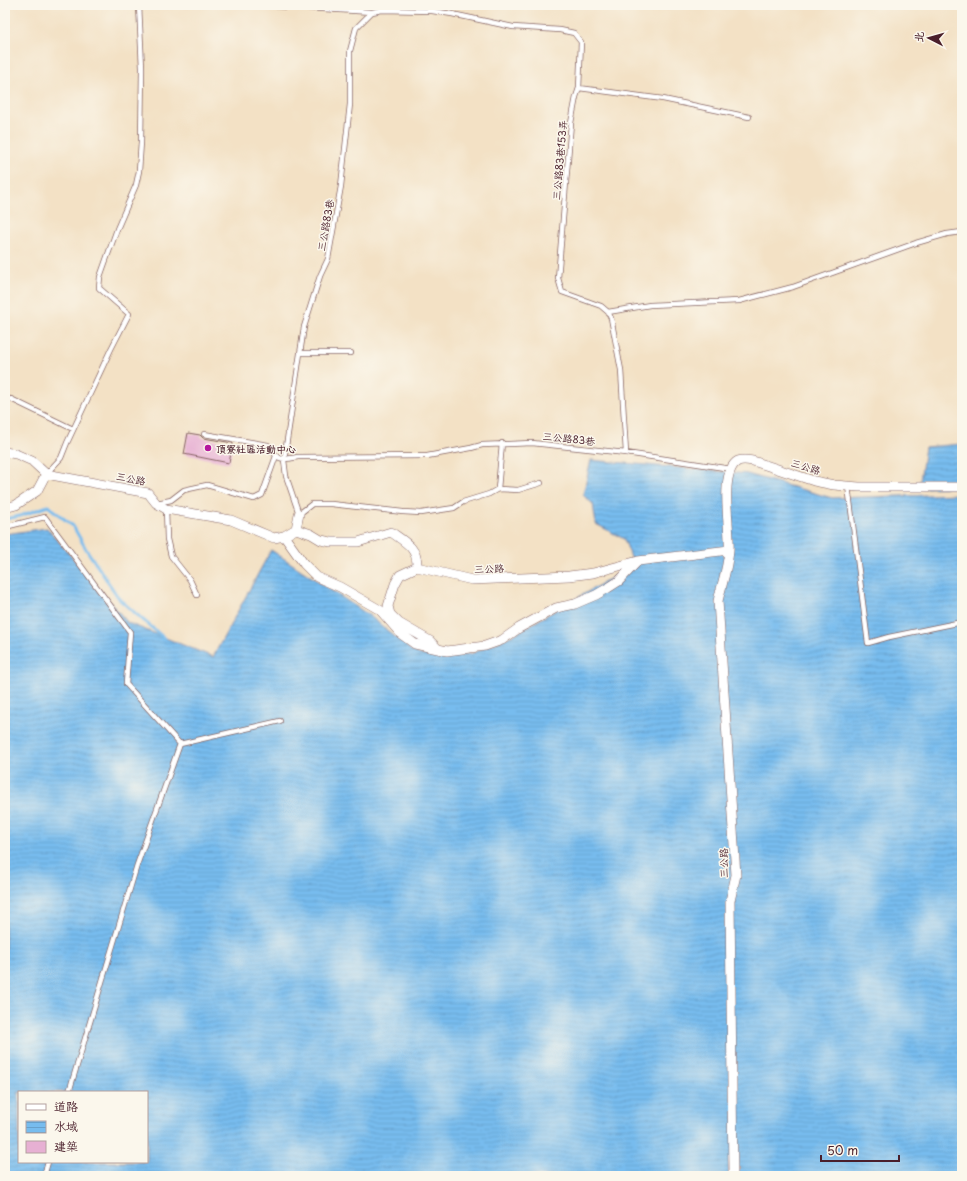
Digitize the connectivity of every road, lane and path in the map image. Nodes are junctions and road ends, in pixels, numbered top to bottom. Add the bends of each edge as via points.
1 (139, 5) edge
2 (258, 5) edge
3 (385, 5) edge
4 (382, 10) junction
5 (372, 12) junction
6 (579, 88) junction
7 (749, 117) dead end
8 (962, 232) edge
9 (608, 312) junction
10 (300, 353) junction
11 (351, 353) dead end
12 (11, 399) dead end
13 (73, 429) junction
14 (204, 434) dead end
15 (502, 443) junction
16 (5, 452) edge
17 (626, 453) junction
18 (276, 456) junction
19 (284, 460) junction
20 (731, 469) junction
21 (46, 474) junction
22 (541, 483) dead end
23 (848, 486) junction
24 (962, 487) edge
25 (498, 489) junction
26 (156, 503) junction
27 (5, 508) edge
28 (166, 509) junction
29 (299, 514) junction
30 (5, 527) edge
31 (296, 529) junction
32 (284, 536) junction
33 (729, 550) junction
34 (638, 561) junction
35 (417, 567) junction
36 (197, 595) dead end
37 (962, 622) edge
38 (447, 651) junction
39 (280, 721) dead end
40 (180, 744) junction
41 (69, 1091) edge
42 (48, 1163) edge
43 (44, 1176) edge
44 (733, 1176) edge

1 - 13 lane via 142,142 139,170 136,185 116,229 100,277 99,288 129,314
2 - 5 lane
3 - 4 lane
4 - 5 lane
4 - 6 lane, 三公路83巷153弄 via 452,14 513,27 574,33 581,42
5 - 10 lane, 三公路83巷 via 356,28 350,51 350,104 341,186 328,260 320,276 304,327
6 - 7 lane via 663,99
6 - 9 lane, 三公路83巷153弄 via 571,123 558,278 562,292 601,306
8 - 9 lane via 931,238 793,287 739,302 650,305
9 - 17 lane via 621,370
10 - 11 lane
10 - 19 lane, 三公路83巷
12 - 13 lane
13 - 21 lane via 61,458
14 - 18 lane via 268,445
15 - 17 lane, 三公路83巷 via 532,443
15 - 19 lane, 三公路83巷 via 482,444 426,456 298,457
15 - 25 lane
16 - 21 street via 32,461
17 - 20 lane, 三公路83巷
18 - 19 lane
18 - 26 lane via 262,495 254,499 207,485 184,490 171,500
19 - 29 lane, 三公路83巷 via 286,476
20 - 23 street, 三公路 via 736,462 743,459 814,480
20 - 33 street, 三公路 via 727,480 726,498
21 - 26 street, 三公路 via 148,492
21 - 27 street via 37,491 16,505
22 - 25 lane via 518,490
23 - 24 street, 三公路
23 - 37 lane via 868,644 889,637
25 - 29 lane via 454,508 421,513 312,504
26 - 28 street, 三公路
28 - 32 street, 三公路 via 231,520 274,538
28 - 36 lane via 167,539 171,556 190,580
29 - 31 street
30 - 40 lane via 45,517 130,632 126,684
31 - 32 street
31 - 35 street via 321,540 338,542 358,542 391,532 409,544 418,558
32 - 38 street via 316,577 340,587 380,610 401,634 415,644
33 - 34 street, 三公路
33 - 44 street, 三公路 via 718,601 736,875 730,901
34 - 35 street, 三公路 via 569,576 490,580 472,580
34 - 38 street via 619,581 608,588 575,604 556,608 502,640 485,646
35 - 38 street via 397,579 388,610 398,623 430,641 438,650
39 - 40 lane
40 - 41 lane via 138,865
42 - 43 lane

